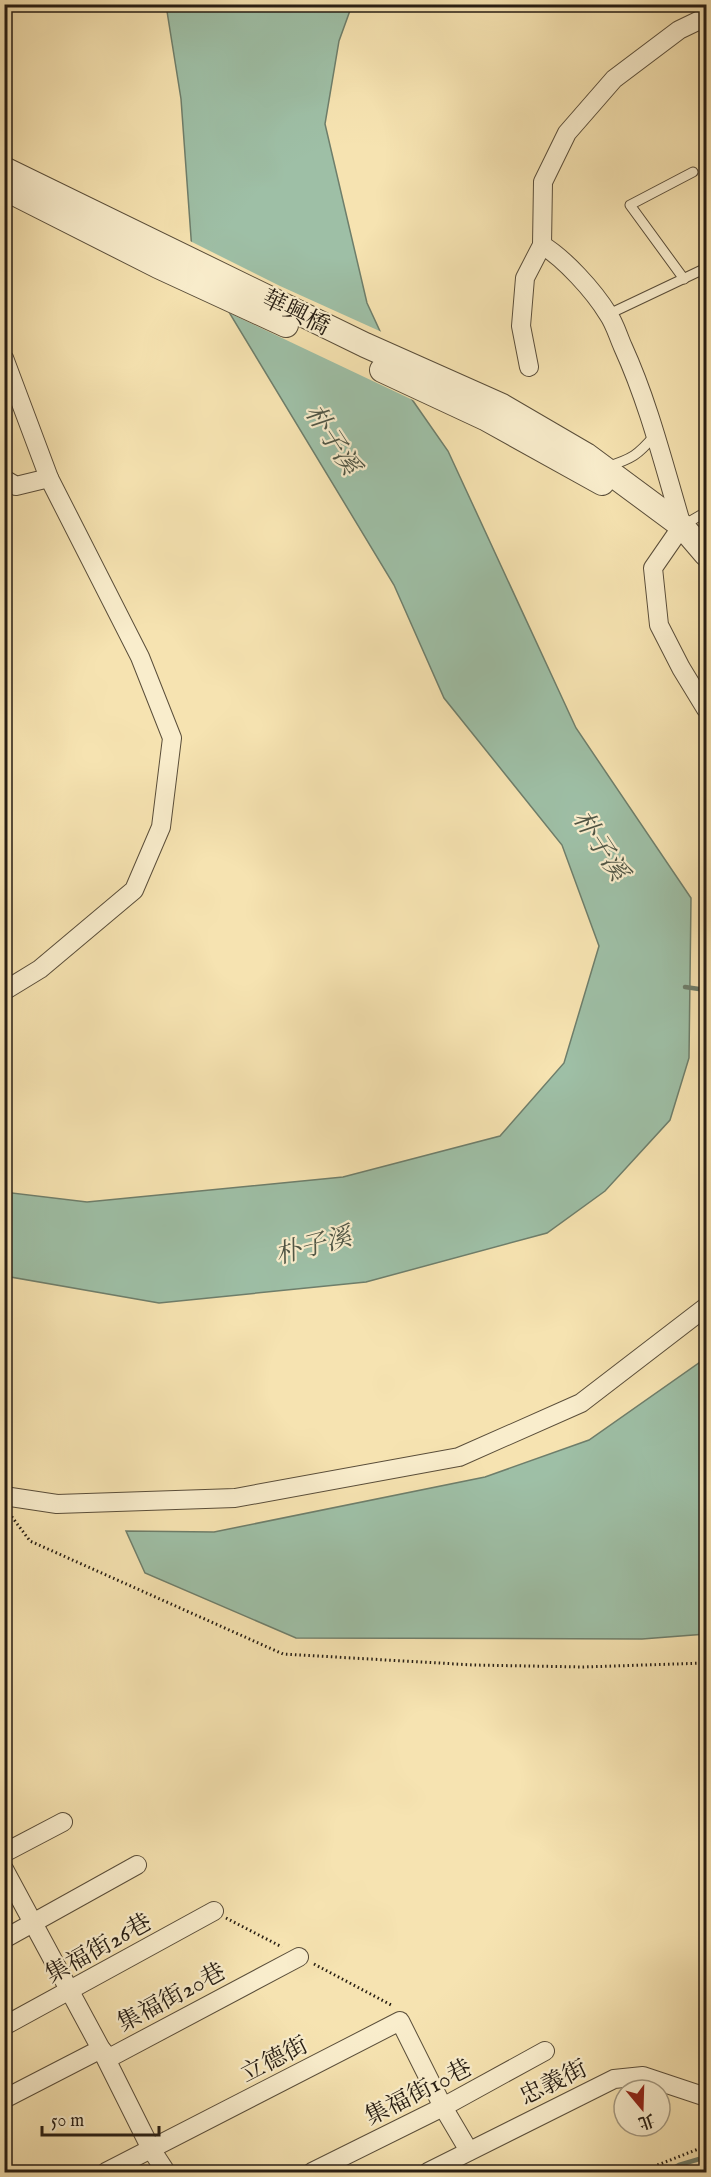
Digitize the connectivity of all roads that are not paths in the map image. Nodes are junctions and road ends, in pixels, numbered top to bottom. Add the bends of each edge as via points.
1 (706, 17) edge
2 (4, 169) edge
3 (693, 172) dead end
4 (4, 188) edge
5 (542, 244) junction
6 (706, 268) edge
7 (684, 279) junction
8 (609, 314) junction
9 (4, 358) edge
10 (529, 367) dead end
11 (655, 435) junction
12 (590, 465) junction
13 (50, 478) junction
14 (4, 479) edge
15 (706, 512) edge
16 (682, 526) junction
17 (706, 554) edge
18 (706, 709) edge
19 (4, 991) edge
20 (706, 1307) edge
21 (4, 1496) edge
22 (63, 1822) dead end
23 (4, 1853) edge
24 (137, 1865) dead end
25 (4, 1869) edge
26 (214, 1911) dead end
27 (34, 1923) junction
28 (4, 1939) edge
29 (299, 1956) dead end
30 (69, 1992) junction
31 (4, 2026) edge
32 (101, 2049) junction
33 (545, 2051) dead end
34 (706, 2097) edge
35 (4, 2099) edge
36 (443, 2107) junction
37 (151, 2149) junction
38 (469, 2151) junction
39 (106, 2172) edge
40 (166, 2172) edge
41 (312, 2172) edge
42 (428, 2172) edge

1 - 5 street via 679,30 614,79 567,133 543,182
2 - 12 street, 華興橋 via 355,340 502,406
3 - 7 lane via 630,205
4 - 12 street, 華興橋 via 158,266
5 - 8 street via 569,265
5 - 10 street via 525,278 520,326
6 - 7 lane
7 - 8 lane
8 - 11 street
9 - 13 street
11 - 12 lane via 626,461
11 - 16 street
12 - 16 street
13 - 14 street via 16,486
13 - 19 street via 140,657 172,738 161,827 134,890 40,969
15 - 16 lane
16 - 17 street
16 - 18 street via 653,568 659,625
20 - 21 street via 581,1403 459,1457 236,1498 57,1504
22 - 23 street
24 - 27 street
25 - 27 street
26 - 30 street, 集福街26巷
27 - 28 street
27 - 30 street
29 - 32 street, 集福街20巷 via 109,2058
30 - 31 street, 集福街26巷
30 - 32 street
32 - 35 street, 集福街20巷
32 - 37 street
33 - 36 street, 集福街10巷
34 - 38 street, 忠義街 via 643,2076 614,2079
36 - 37 street, 立德街 via 400,2021
36 - 38 street
36 - 41 street, 集福街10巷
37 - 39 street, 立德街
37 - 40 street
38 - 42 street, 忠義街

